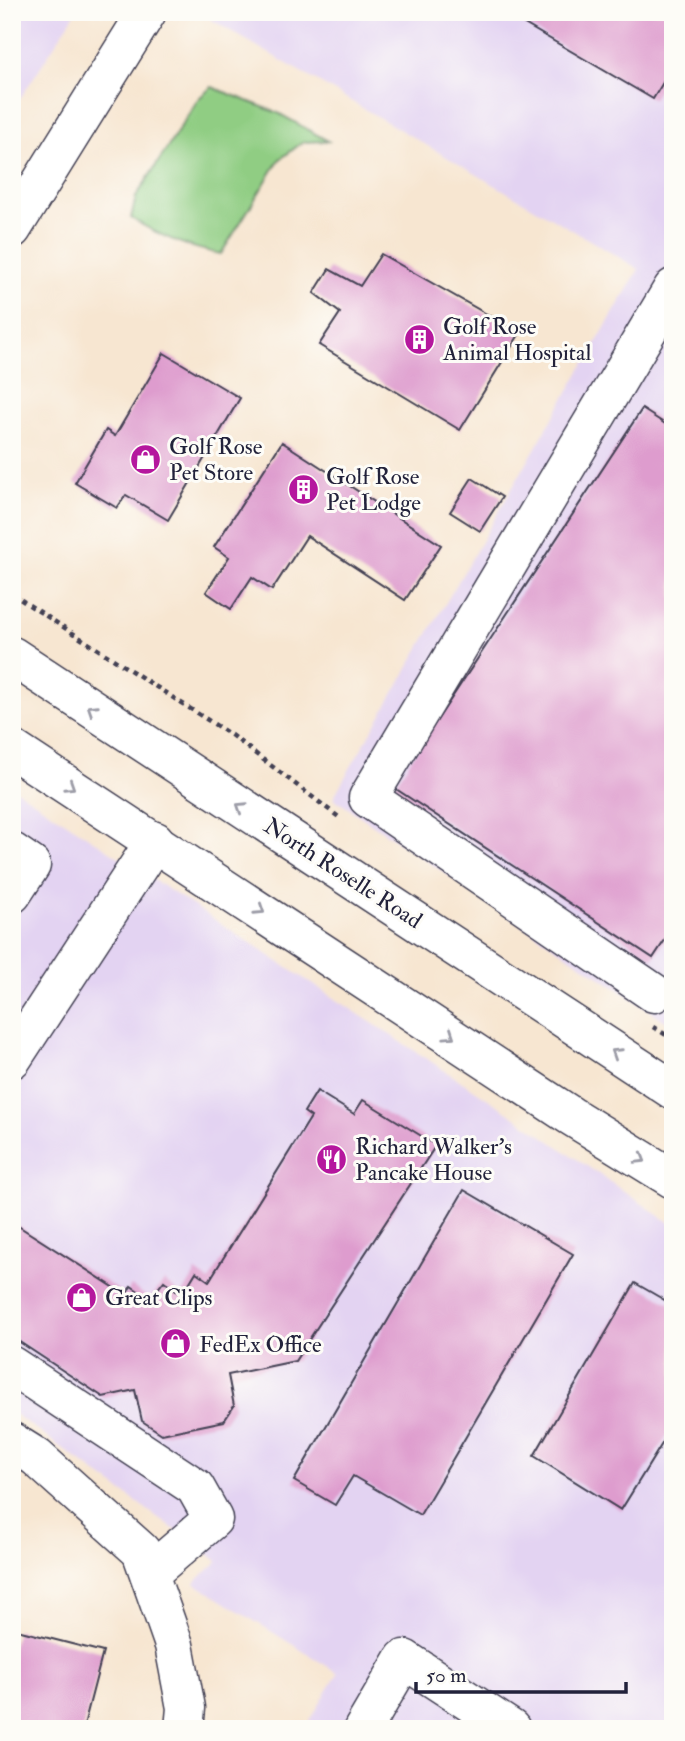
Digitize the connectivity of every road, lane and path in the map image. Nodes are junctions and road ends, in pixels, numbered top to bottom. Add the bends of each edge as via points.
1 (148, 12) edge
2 (12, 229) edge
3 (673, 288) edge
4 (12, 656) edge
5 (12, 749) edge
6 (155, 841) junction
7 (12, 852) edge
8 (12, 894) edge
9 (654, 993) dead end
10 (12, 1059) edge
11 (673, 1090) edge
12 (673, 1179) edge
13 (12, 1366) edge
14 (12, 1442) edge
15 (149, 1574) junction
16 (184, 1729) edge
17 (363, 1729) edge
18 (511, 1729) edge

1 - 2 main road
3 - 9 main road via 368,798
11 -> 4 main road, North Roselle Road
5 -> 6 main road
6 - 10 main road
6 -> 12 main road
7 - 8 main road via 31,865
13 - 15 main road via 195,1487 213,1519
14 - 15 main road via 36,1457 141,1551
15 - 16 main road via 174,1645 186,1708
17 - 18 main road via 404,1660

